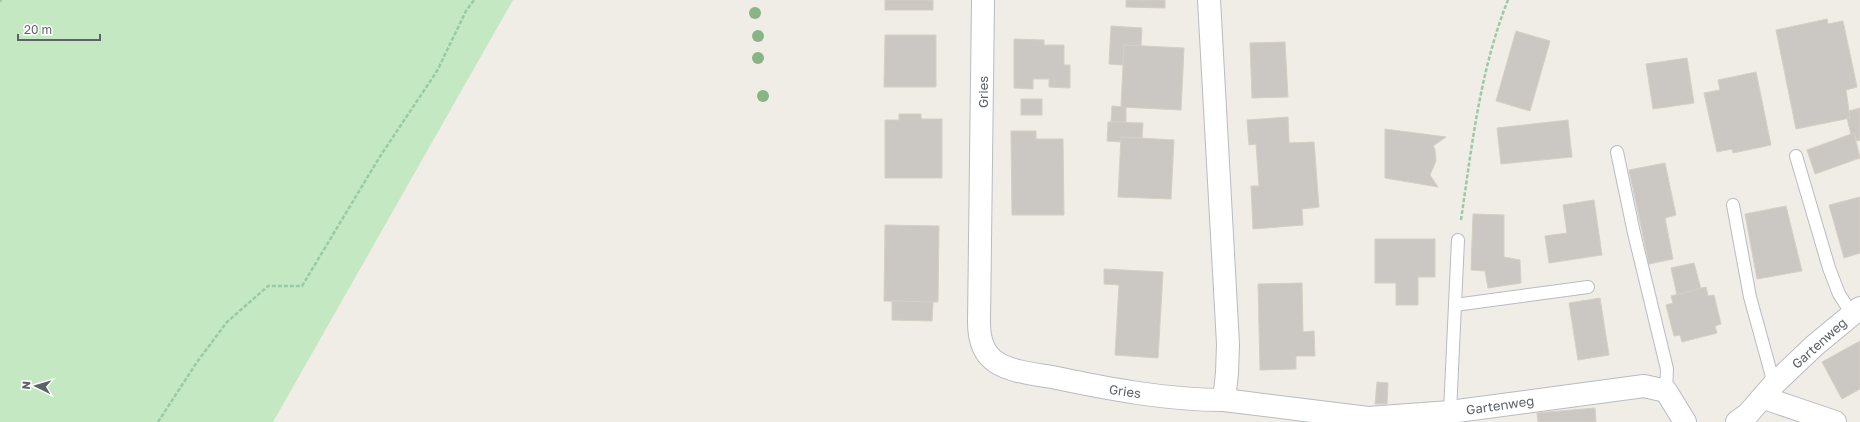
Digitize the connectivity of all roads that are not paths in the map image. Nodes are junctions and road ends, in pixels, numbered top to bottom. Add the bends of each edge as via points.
1 (983, 0) edge
2 (1209, 0) edge
3 (1617, 152) dead end
4 (1796, 156) dead end
5 (1733, 205) dead end
6 (1458, 240) road end
7 (1588, 287) dead end
8 (1455, 305) junction
9 (1856, 311) edge
10 (1666, 391) junction
11 (1769, 391) junction
12 (1224, 400) junction
13 (1450, 412) junction
14 (1686, 422) edge
15 (1737, 422) edge
16 (1835, 422) edge

1 - 12 street, Gries via 979,332 984,349 996,362 1017,370 1112,389 1193,400
2 - 12 street via 1228,344
3 - 10 lane via 1667,369
4 - 9 lane via 1839,294
5 - 11 lane
6 - 8 lane
7 - 8 lane
8 - 13 lane
9 - 11 street, Gartenweg via 1814,346
10 - 13 street, Gartenweg via 1644,386 1623,388
10 - 14 street
11 - 15 street, Gartenweg
11 - 16 street
12 - 13 street, Gartenweg via 1368,418

